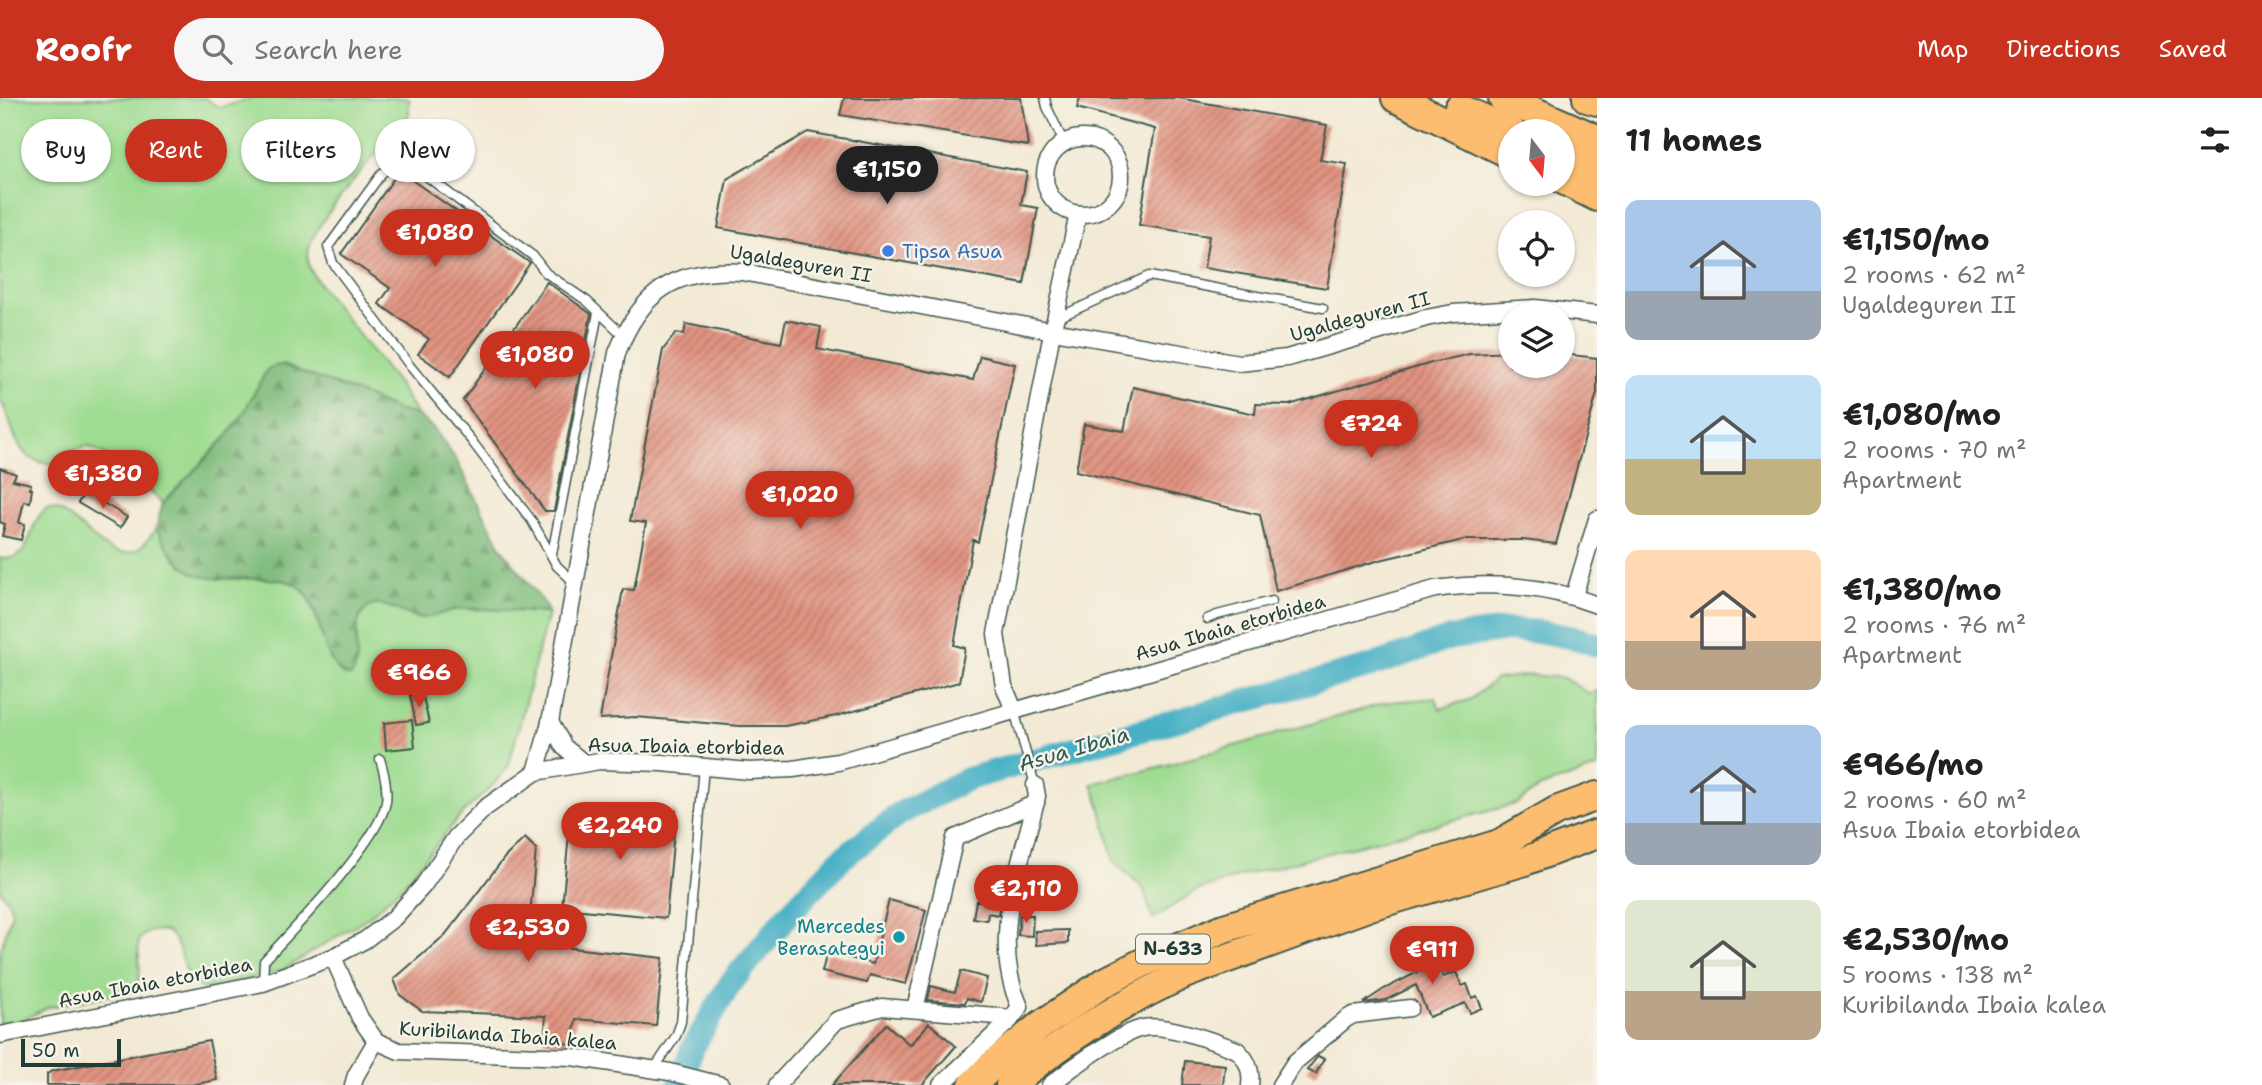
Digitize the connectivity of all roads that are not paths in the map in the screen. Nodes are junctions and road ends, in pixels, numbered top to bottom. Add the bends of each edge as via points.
1 (1045, 98) edge
2 (1396, 98) edge
3 (1437, 98) edge
4 (1503, 98) edge
5 (1587, 98) edge
6 (1597, 101) edge
7 (1498, 125) edge
8 (1597, 139) edge
9 (1064, 143) junction
10 (1498, 148) edge
11 (1575, 159) edge
12 (1597, 168) edge
13 (1575, 186) edge
14 (1597, 197) edge
15 (1078, 214) junction
16 (1323, 308) dead end
17 (598, 313) junction
18 (1597, 315) edge
19 (1054, 325) junction
20 (624, 336) junction
21 (1597, 519) edge
22 (552, 554) junction
23 (574, 582) junction
24 (1574, 596) junction
25 (1272, 601) dead end
26 (1597, 605) edge
27 (1207, 620) dead end
28 (1014, 710) junction
29 (550, 722) junction
30 (380, 759) dead end
31 (584, 763) junction
32 (704, 767) junction
33 (536, 772) junction
34 (1035, 785) joint
35 (1597, 796) edge
36 (1036, 803) junction
37 (1597, 809) edge
38 (1597, 834) edge
39 (1499, 844) junction
40 (1597, 854) edge
41 (1272, 943) junction
42 (332, 957) junction
43 (263, 983) junction
44 (915, 1009) junction
45 (1410, 1009) dead end
46 (1010, 1020) junction
47 (0, 1035) edge
48 (376, 1041) junction
49 (662, 1070) junction
50 (714, 1083) edge
51 (353, 1085) edge
52 (777, 1085) edge
53 (942, 1085) edge
54 (973, 1085) edge
55 (1010, 1085) edge
56 (1050, 1085) edge
57 (1250, 1085) edge
58 (1280, 1085) edge

1 - 9 lane
2 - 10 highway
3 - 7 highway
4 - 8 highway
5 - 6 highway
9 - 15 street via 1048,160 1045,183 1056,204
9 - 15 street via 1090,139 1102,143 1119,163 1119,189 1113,200 1091,214
11 - 12 highway
13 - 14 highway
15 - 19 street
16 - 19 lane via 1149,276
17 - 20 lane
17 - 22 lane
17 - 22 lane via 546,273 533,256 414,167 396,163 382,173 328,247 333,263 532,521
18 - 19 street, Ugaldeguren II via 1535,308 1453,313 1287,358 1239,363
19 - 20 street, Ugaldeguren II via 718,270 695,273 660,290 634,316
19 - 28 street via 996,634 1003,686
20 - 23 street, Ugaldeguren II
21 - 24 street
22 - 23 lane
23 - 29 street, Ugaldeguren II
24 - 26 street, Asua Ibaia etorbidea
24 - 28 street, Asua Ibaia etorbidea via 1504,584 1435,590
25 - 27 lane
28 - 32 street, Asua Ibaia etorbidea via 838,762 749,771
28 - 34 lane
29 - 31 street via 564,747
29 - 33 street, Ugaldeguren II
30 - 43 lane via 387,799 379,823 264,961
31 - 32 street, Asua Ibaia etorbidea
31 - 33 street, Asua Ibaia etorbidea
32 - 49 lane via 681,1022
33 - 42 street, Asua Ibaia etorbidea via 485,808 456,837 423,886 394,918
34 - 36 street
35 - 39 highway via 1556,811
36 - 44 street via 955,838
36 - 46 street via 1008,918 1008,972 1020,1007
37 - 39 highway, N-633
38 - 41 highway, N-633 via 1522,862 1370,906
39 - 54 highway, N-633 via 1224,928 1144,962 1051,1018
40 - 41 highway via 1373,922
41 - 55 highway, N-633 via 1187,973 1123,1004
42 - 43 street, Asua Ibaia etorbidea
42 - 48 street via 360,1018
43 - 47 street, Asua Ibaia etorbidea
44 - 46 street
44 - 52 street via 882,1007 837,1020
45 - 58 street via 1346,1019 1295,1062
46 - 53 street
48 - 49 street, Kuribilanda Ibaia kalea via 400,1051 572,1057
48 - 51 street
49 - 50 street, Kuribilanda Ibaia kalea
56 - 57 street via 1119,1039 1142,1028 1160,1027 1237,1050 1246,1058

